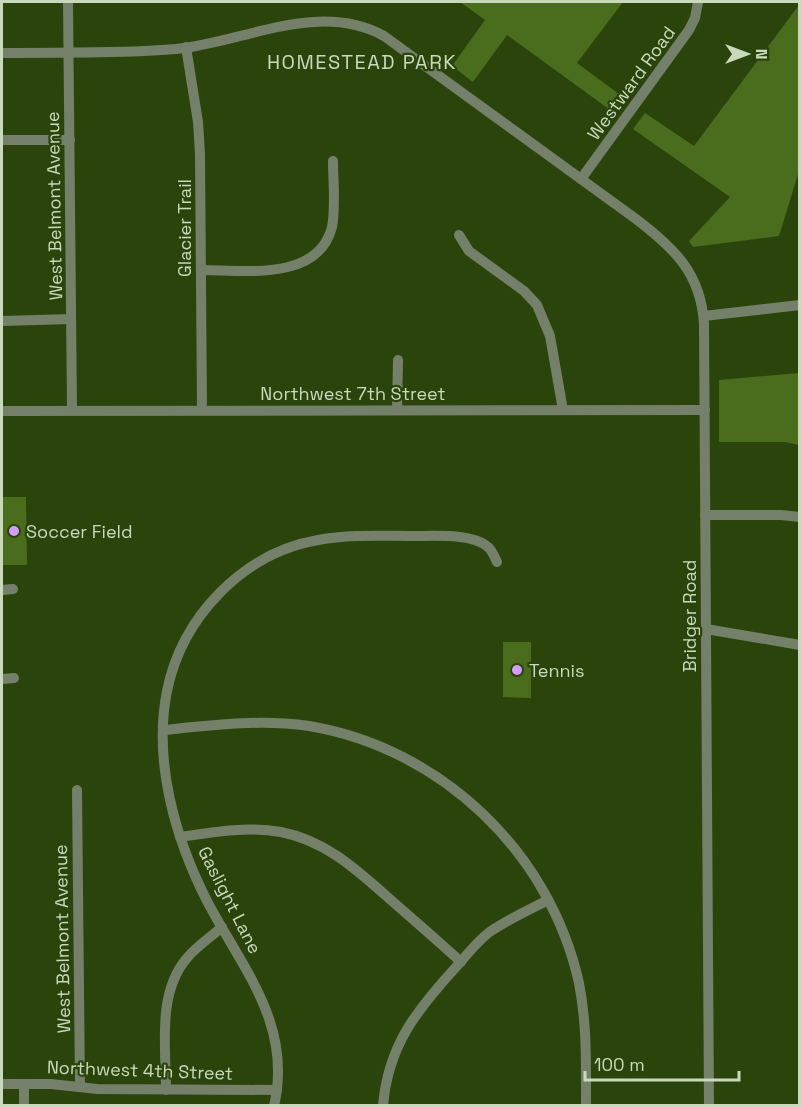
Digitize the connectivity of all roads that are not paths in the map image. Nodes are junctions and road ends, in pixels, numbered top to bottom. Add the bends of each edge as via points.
1 (68, 2) edge
2 (698, 2) edge
3 (186, 48) junction
4 (69, 52) junction
5 (2, 53) edge
6 (2, 140) edge
7 (70, 140) junction
8 (333, 161) dead end
9 (581, 179) junction
10 (459, 235) dead end
11 (201, 270) junction
12 (800, 305) edge
13 (704, 316) junction
14 (71, 319) junction
15 (2, 321) edge
16 (398, 360) dead end
17 (72, 410) junction
18 (202, 410) junction
19 (397, 410) junction
20 (563, 410) junction
21 (2, 411) edge
22 (705, 411) junction
23 (705, 515) junction
24 (800, 517) edge
25 (498, 562) dead end
26 (706, 629) junction
27 (800, 645) edge
28 (14, 678) dead end
29 (2, 679) edge
30 (164, 730) junction
31 (77, 790) dead end
32 (180, 837) junction
33 (548, 900) junction
34 (222, 927) junction
35 (461, 962) junction
36 (2, 1084) edge
37 (24, 1084) junction
38 (80, 1087) junction
39 (166, 1090) junction
40 (277, 1090) junction
41 (24, 1106) edge
42 (274, 1106) edge
43 (383, 1106) edge
44 (586, 1106) edge
45 (709, 1106) edge

1 - 4 street, West Belmont Avenue
2 - 9 street, Westward Road via 689,30
3 - 4 street, Bridger Road
3 - 9 street, Bridger Road via 318,19 365,26
3 - 11 street, Glacier Trail via 200,137
4 - 5 street, Bridger Road
4 - 7 street, West Belmont Avenue
6 - 7 street
7 - 14 street, West Belmont Avenue
8 - 11 street via 332,226 314,255 296,266 277,270
9 - 13 street, Bridger Road via 676,252 695,282
10 - 20 street via 469,251 537,305 550,336
11 - 18 street, Glacier Trail
12 - 13 street
13 - 22 street, Bridger Road
14 - 15 street
14 - 17 street, West Belmont Avenue
16 - 19 street
17 - 18 street, Northwest 7th Street
17 - 21 street, Northwest 7th Street
18 - 19 street, Northwest 7th Street
19 - 20 street, Northwest 7th Street
20 - 22 street, Northwest 7th Street
22 - 23 street, Bridger Road
23 - 24 street
23 - 26 street, Bridger Road
25 - 30 street, Gaslight Lane via 488,547 462,536 332,538 277,553 230,583 199,617 173,668
26 - 27 street
26 - 45 street, Bridger Road
28 - 29 street
30 - 32 street, Gaslight Lane via 168,784
30 - 33 street via 277,723 334,732 388,750 441,779 487,817 527,864
31 - 38 street, West Belmont Avenue
32 - 34 street, Gaslight Lane
32 - 35 street via 259,830 317,844 354,867
33 - 35 street via 490,932
33 - 44 street via 565,936 580,992 585,1025
34 - 39 street via 188,957 170,990
34 - 40 street, Gaslight Lane via 267,1009 277,1056
35 - 43 street via 422,1006 401,1039 389,1067
36 - 37 street, Northwest 4th Street
37 - 38 street, Northwest 4th Street
37 - 41 street
38 - 39 street, Northwest 4th Street
39 - 40 street, Northwest 4th Street
40 - 42 street, Gaslight Lane

